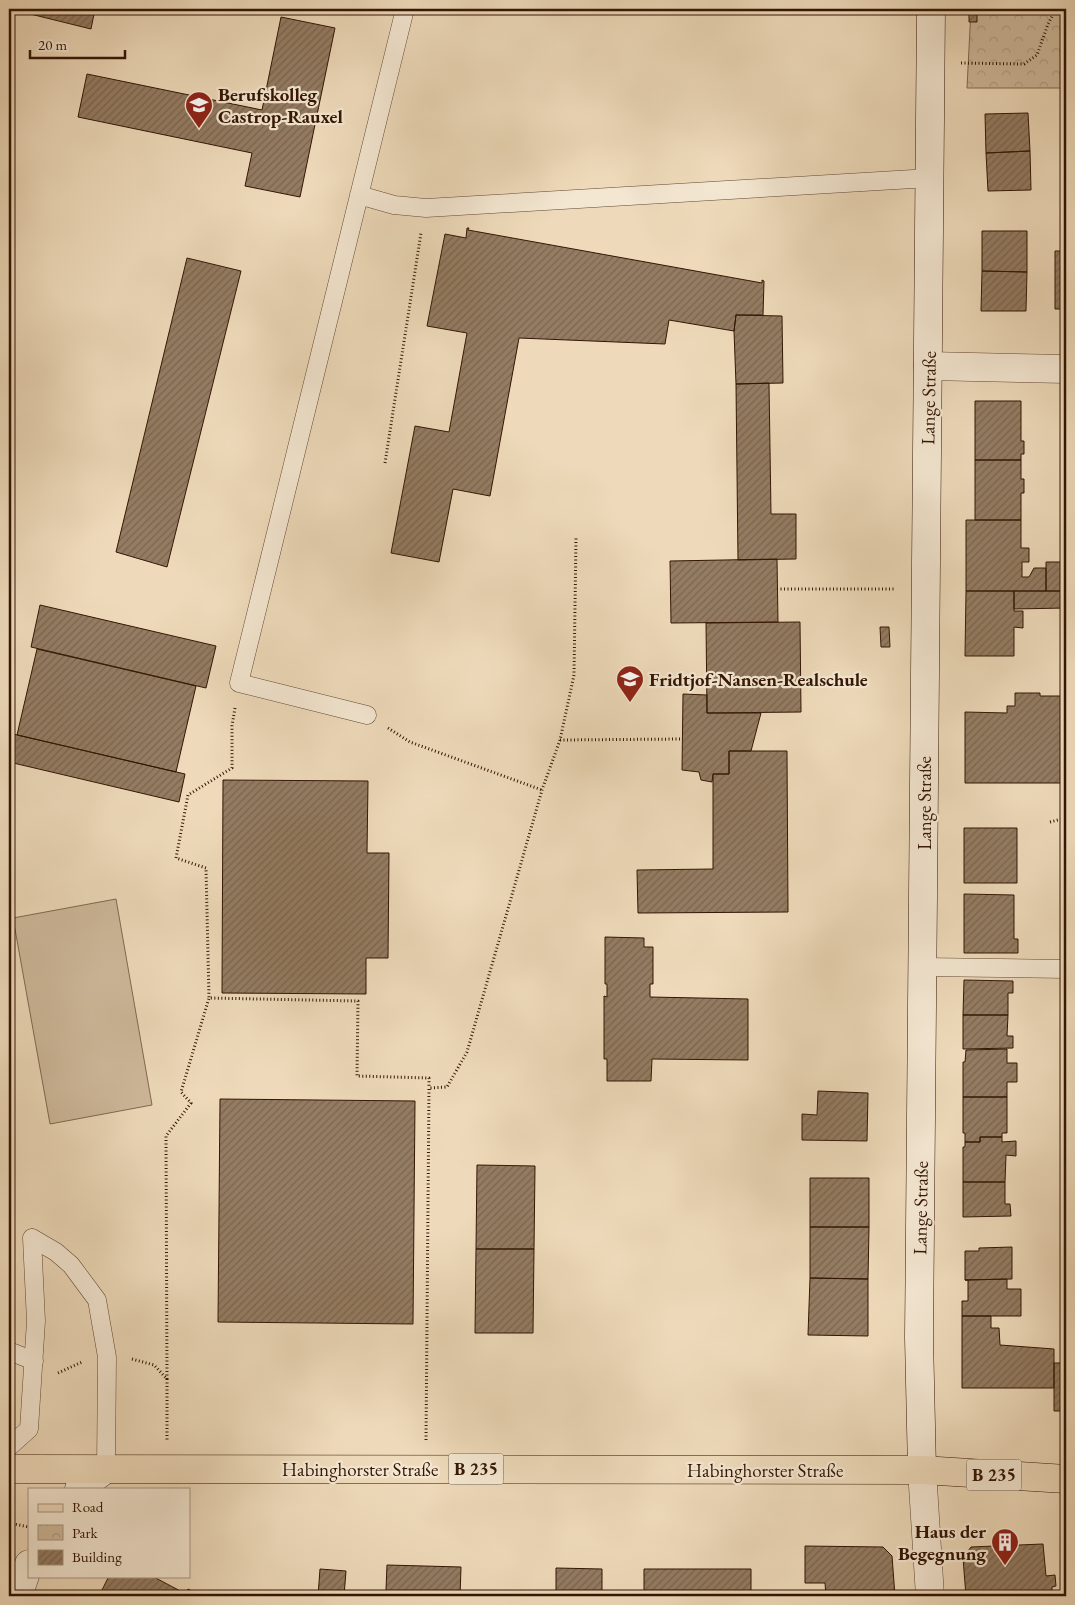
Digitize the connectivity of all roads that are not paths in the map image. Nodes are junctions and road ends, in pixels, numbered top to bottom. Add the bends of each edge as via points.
1 (405, 9) edge
2 (932, 9) edge
3 (930, 178) junction
4 (359, 195) junction
5 (928, 366) junction
6 (1066, 369) edge
7 (367, 714) road end
8 (923, 967) junction
9 (1066, 969) edge
10 (9, 1350) edge
11 (34, 1361) junction
12 (9, 1448) edge
13 (9, 1469) edge
14 (106, 1469) junction
15 (922, 1470) junction
16 (1066, 1479) edge
17 (80, 1488) edge
18 (28, 1567) edge
19 (18, 1596) edge
20 (930, 1596) edge

1 - 4 lane
2 - 3 street, Lange Straße
3 - 4 lane via 426,208 394,205
3 - 5 street, Lange Straße
4 - 7 lane via 239,683
5 - 6 street
5 - 8 street, Lange Straße
8 - 9 lane
8 - 15 street, Lange Straße via 919,1338
10 - 11 lane
11 - 12 lane via 29,1429
11 - 14 lane via 36,1321 32,1238 71,1265 97,1300 107,1357
13 - 14 main road, Habinghorster Straße / B 235
14 - 15 main road, Habinghorster Straße / B 235
14 - 17 street
15 - 16 main road, B 235
15 - 20 street, Lange Straße
18 - 19 street

